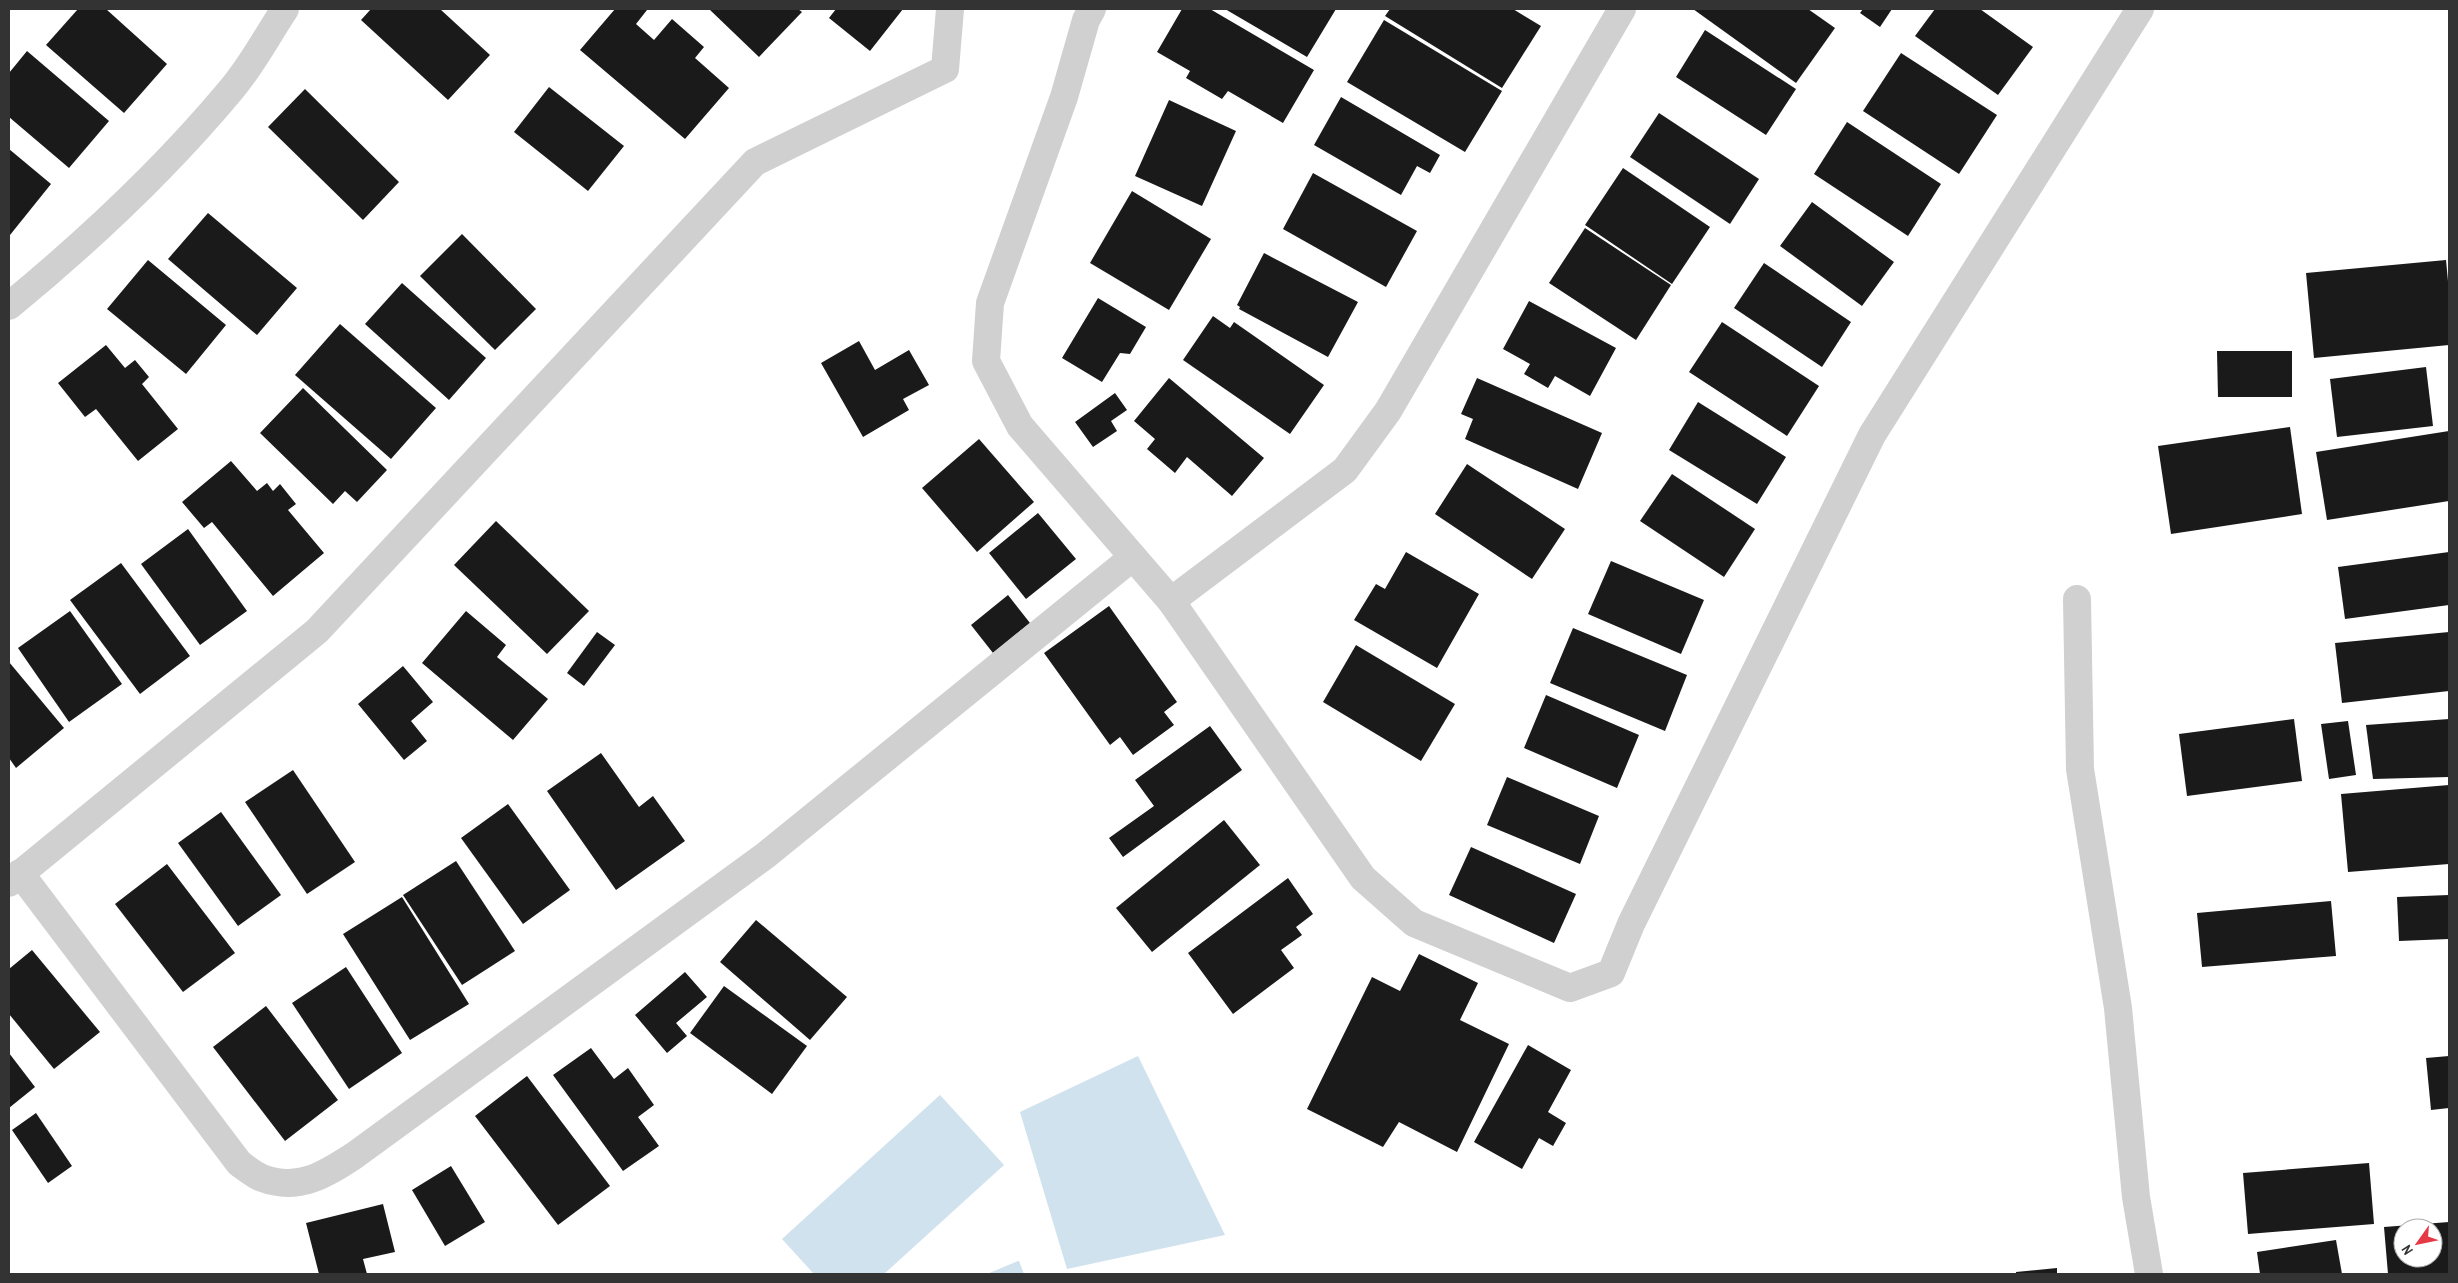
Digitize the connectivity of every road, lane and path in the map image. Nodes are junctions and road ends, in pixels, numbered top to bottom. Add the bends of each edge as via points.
1 (285, 9) edge
2 (950, 9) edge
3 (1092, 9) edge
4 (1622, 9) edge
5 (2140, 9) edge
6 (9, 306) edge
7 (1133, 557) junction
8 (2077, 599) dead end
9 (1171, 602) junction
10 (14, 878) edge
11 (2149, 1274) edge

1 - 6 street via 232,90 165,164 65,259
2 - 10 street via 945,69 755,162 318,631
3 - 7 street via 990,303 986,361 1020,426
4 - 9 street via 1388,410 1345,470
5 - 9 street via 1872,435 1631,924 1611,973 1570,988 1414,923 1363,878
7 - 9 street
7 - 10 street via 766,855 320,1178 292,1183 262,1178 239,1163
8 - 11 street via 2080,769 2118,1008 2136,1197

